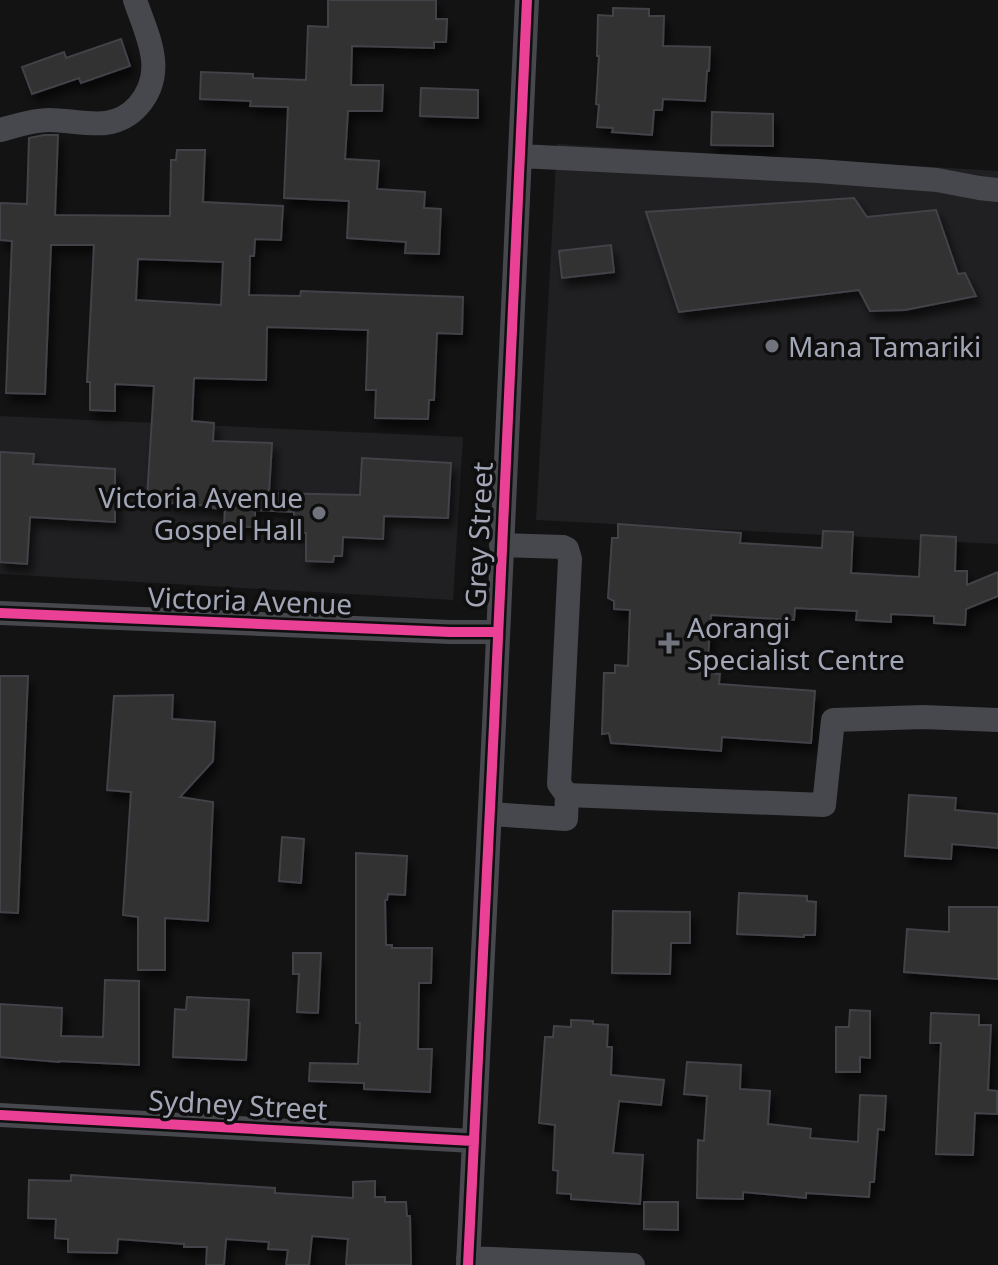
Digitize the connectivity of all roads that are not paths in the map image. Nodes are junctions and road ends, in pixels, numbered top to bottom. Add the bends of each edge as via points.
1 (135, 0) edge
2 (527, 0) edge
3 (0, 130) edge
4 (520, 156) junction
5 (988, 189) edge
6 (998, 208) edge
7 (501, 545) junction
8 (0, 613) edge
9 (498, 632) junction
10 (998, 720) edge
11 (567, 795) junction
12 (490, 814) junction
13 (0, 1115) edge
14 (473, 1141) junction
15 (468, 1261) edge
16 (633, 1265) edge

1 - 3 street via 154,66 150,87 136,108 126,117 103,123 49,120
2 - 4 street, Grey Street
4 - 5 street via 818,171
4 - 7 street, Grey Street
5 - 6 street
7 - 9 street, Grey Street
7 - 11 street via 563,547 570,559 559,784
8 - 9 street, Victoria Avenue
9 - 12 street, Grey Street
10 - 11 street via 833,720 824,805
11 - 12 street via 566,819
12 - 14 street, Grey Street
13 - 14 street, Sydney Street
14 - 15 street, Grey Street
15 - 16 street

